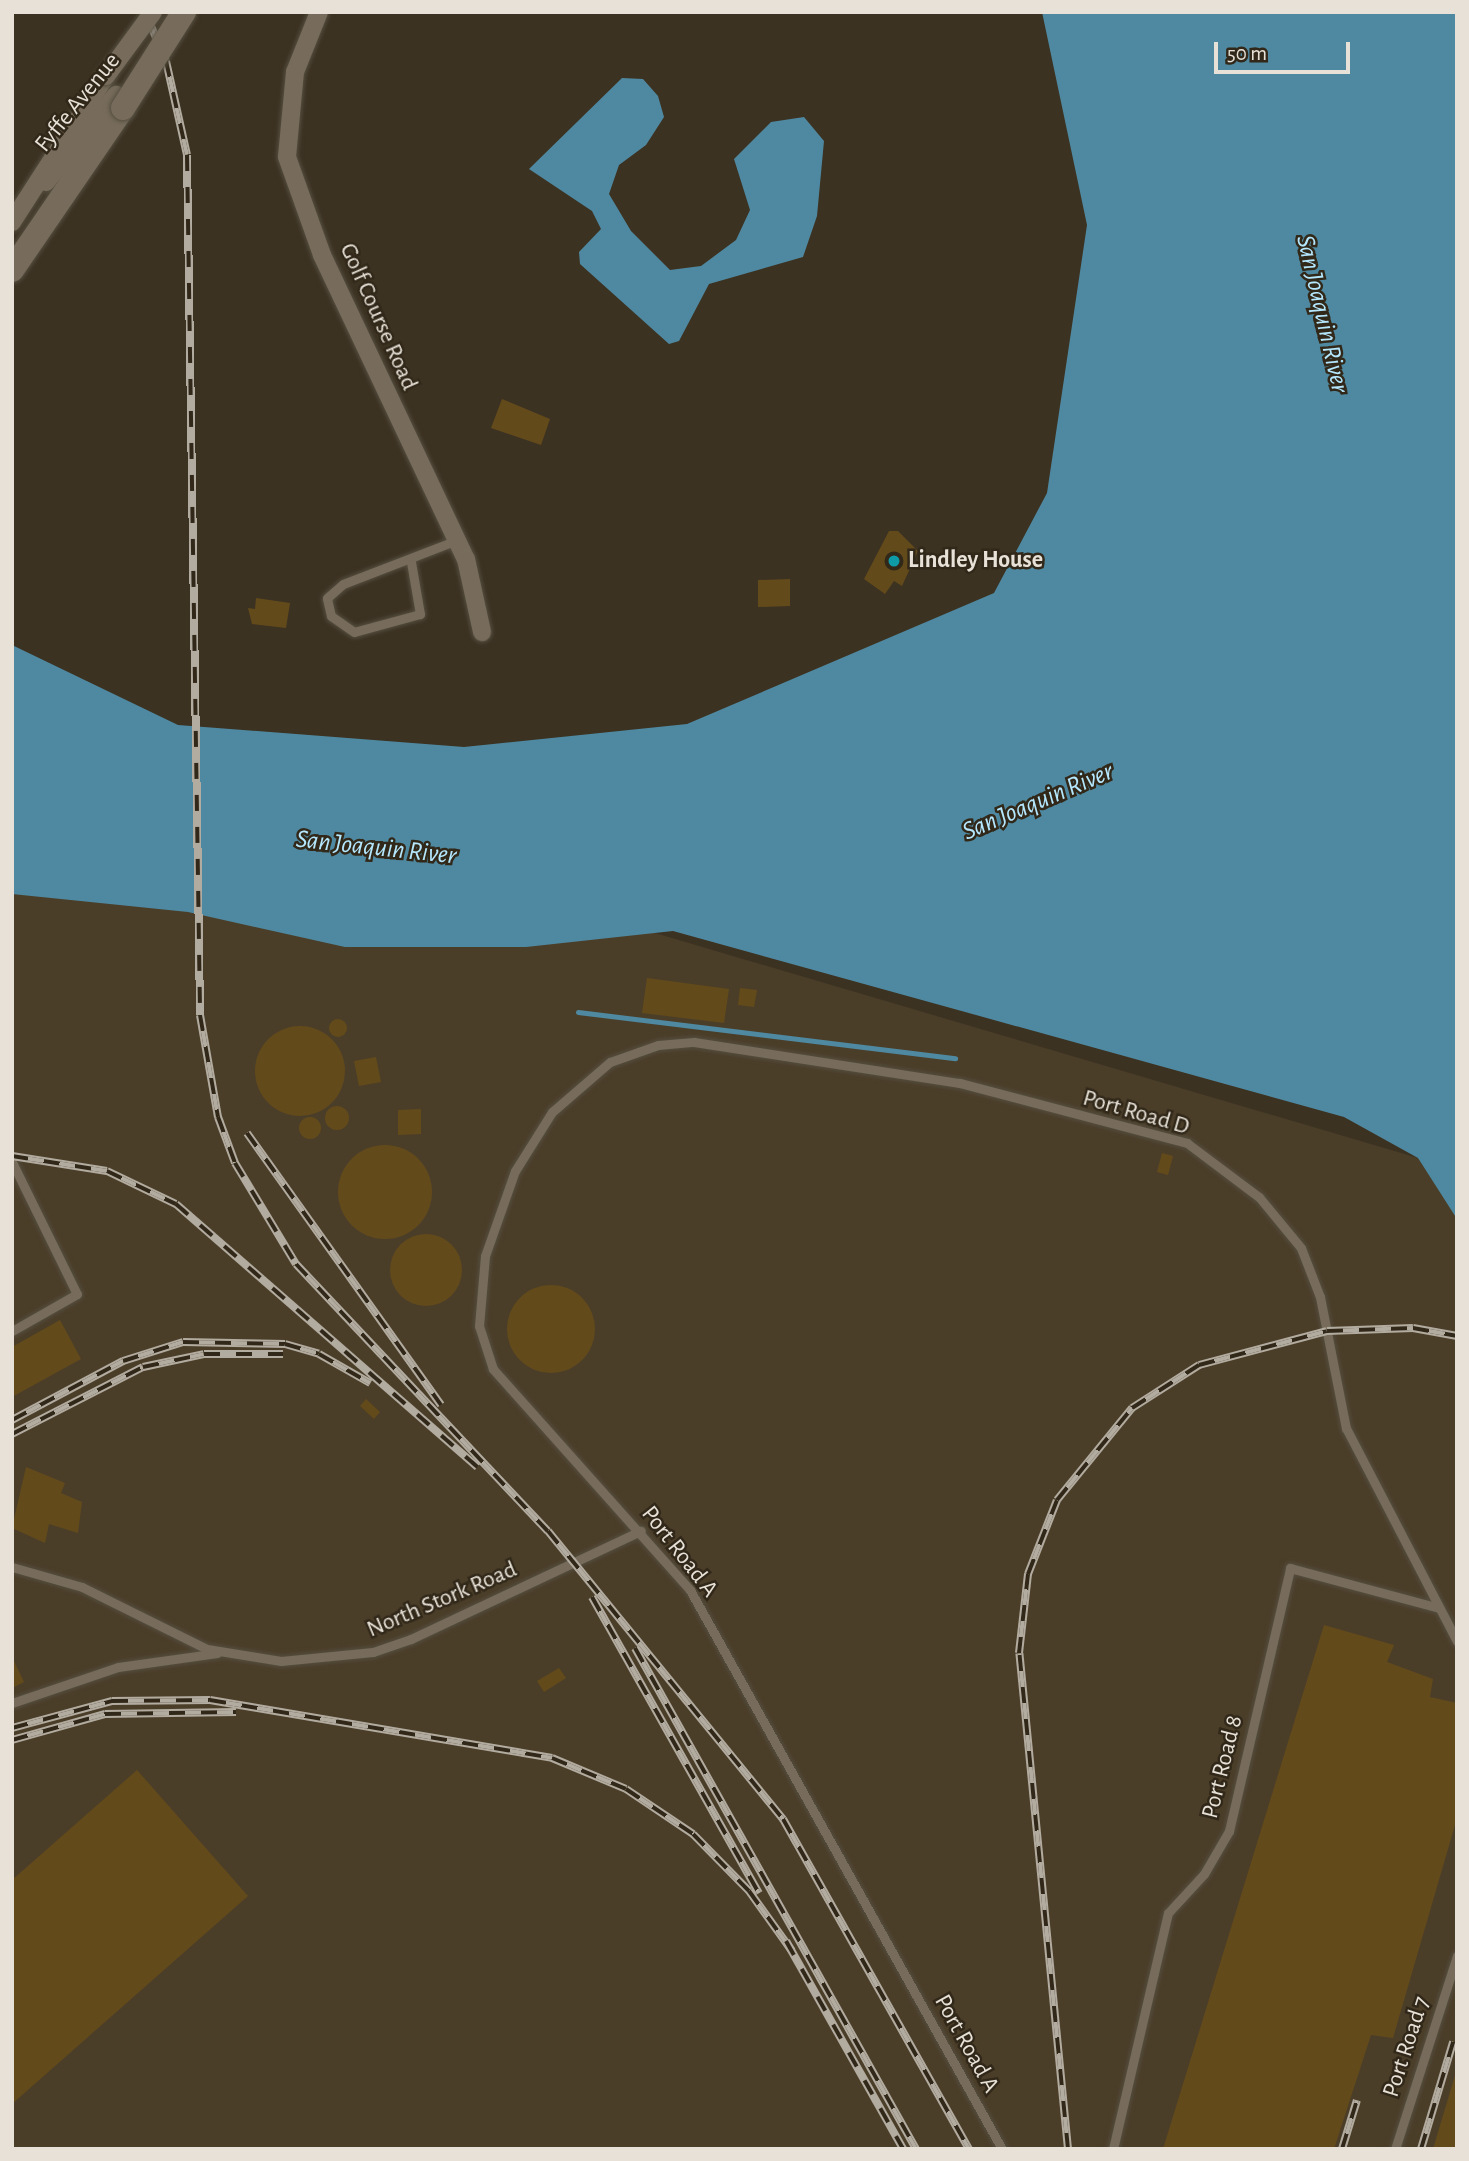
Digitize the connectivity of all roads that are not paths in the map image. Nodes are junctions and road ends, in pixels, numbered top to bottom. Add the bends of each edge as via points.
1 (153, 12) edge
2 (183, 12) edge
3 (319, 12) edge
4 (120, 102) junction
5 (12, 222) edge
6 (12, 270) edge
7 (457, 540) junction
8 (411, 562) junction
9 (482, 632) dead end
10 (629, 1053) joint
11 (12, 1162) edge
12 (12, 1331) edge
13 (641, 1531) junction
14 (12, 1567) edge
15 (1439, 1608) junction
16 (1457, 1641) edge
17 (222, 1653) junction
18 (12, 1703) edge
19 (1457, 1956) edge
20 (1002, 2149) edge
21 (1113, 2149) edge
22 (1395, 2149) edge

1 - 5 street, Fyffe Avenue, bridge
2 - 4 street, bridge
3 - 7 street, Golf Course Road via 295,72 287,157 333,279
4 - 5 street, Fyffe Avenue
4 - 6 street
7 - 8 lane
7 - 9 street, Golf Course Road via 473,577
8 - 8 lane via 343,584 327,598 331,616 354,632 420,614
10 - 13 lane, Port Road A via 574,1090 531,1140 497,1214 478,1309 486,1354 503,1385
10 - 15 lane, Port Road D via 676,1042 747,1047 960,1083 1187,1143 1259,1196 1301,1248 1320,1297 1346,1428
11 - 12 lane via 77,1293
13 - 17 lane, North Stork Road via 516,1593 373,1652 281,1661
13 - 20 lane, Port Road A via 690,1590
14 - 17 lane, North Stork Road via 82,1587
15 - 16 lane, Port Road D
15 - 21 lane, Port Road 8 via 1290,1568 1229,1831 1204,1874 1168,1913
17 - 18 lane via 118,1667
19 - 22 lane, Port Road 7

